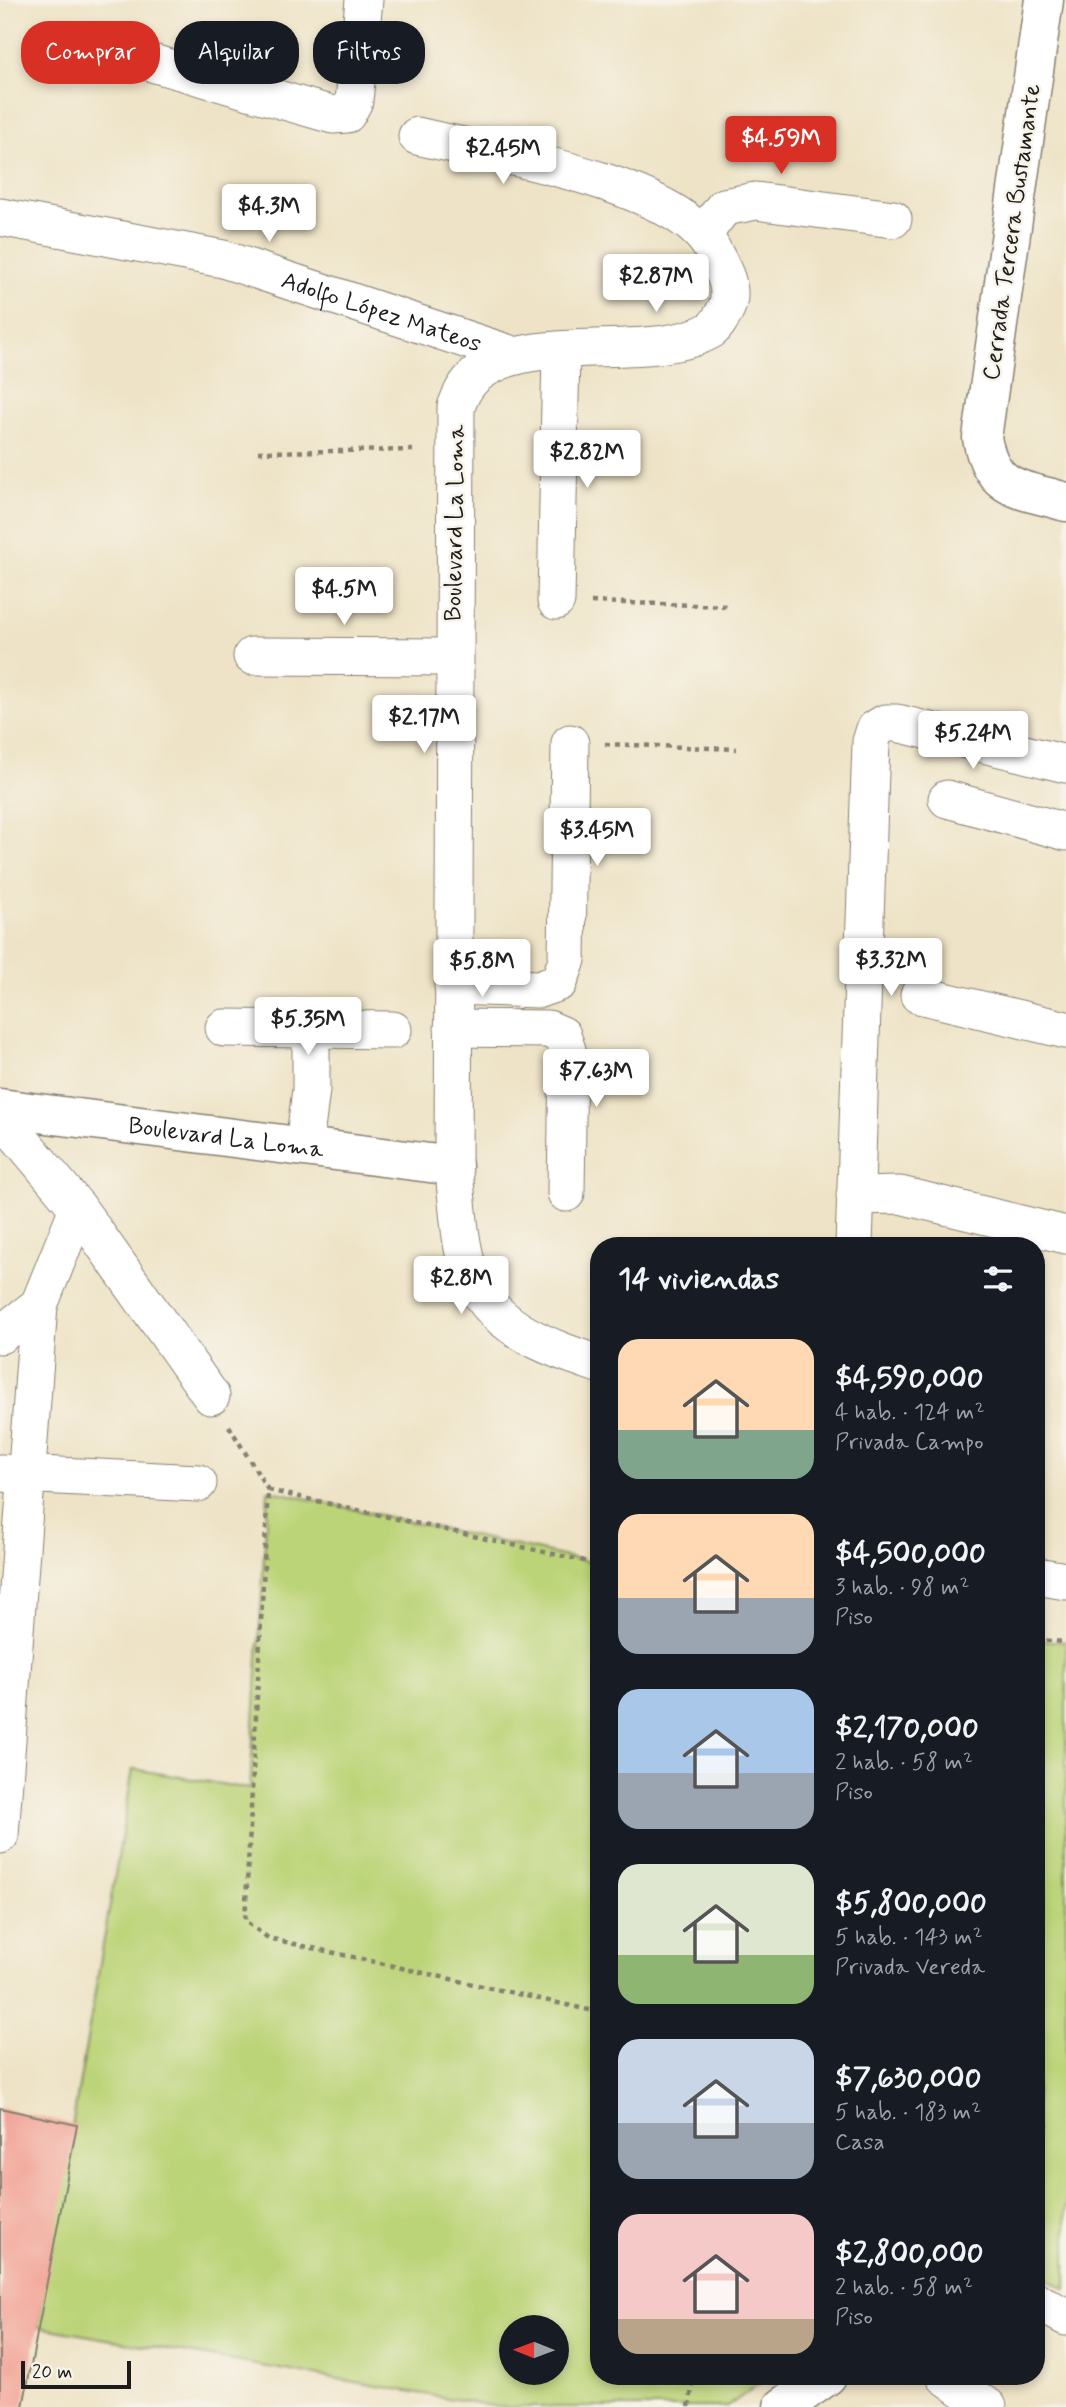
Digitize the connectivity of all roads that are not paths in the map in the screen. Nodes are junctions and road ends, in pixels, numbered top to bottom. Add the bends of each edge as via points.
1 (364, 0) edge
2 (1044, 0) edge
3 (160, 65) edge
4 (416, 136) dead end
5 (0, 217) edge
6 (893, 219) dead end
7 (704, 233) junction
8 (561, 351) junction
9 (516, 356) junction
10 (1066, 502) edge
11 (556, 601) road end
12 (252, 656) dead end
13 (453, 657) junction
14 (570, 743) road end
15 (1066, 764) edge
16 (947, 799) dead end
17 (1066, 832) edge
18 (453, 985) junction
19 (919, 995) dead end
20 (224, 1028) dead end
21 (311, 1028) junction
22 (453, 1028) junction
23 (393, 1030) dead end
24 (1066, 1030) edge
25 (0, 1108) edge
26 (0, 1115) edge
27 (304, 1145) junction
28 (453, 1166) junction
29 (566, 1193) dead end
30 (856, 1196) junction
31 (78, 1208) junction
32 (1066, 1235) edge
33 (854, 1237) edge
34 (40, 1305) junction
35 (0, 1335) edge
36 (590, 1361) edge
37 (211, 1396) road end
38 (14, 1474) edge
39 (198, 1483) dead end
40 (1045, 1578) edge
41 (1066, 1581) edge
42 (0, 1835) edge
43 (1045, 2306) edge
44 (1066, 2317) edge
45 (814, 2385) edge
46 (957, 2385) edge
47 (783, 2407) edge
48 (988, 2407) edge

1 - 3 street via 354,101 347,114 333,115
2 - 10 main road, Cerrada Tercera Bustamante via 982,438 987,464 1006,484
4 - 7 street, Boulevard La Loma via 638,192 672,209
5 - 9 street, Adolfo López Mateos via 223,259
6 - 7 street via 756,201 724,207
7 - 8 street, Boulevard La Loma via 727,279 728,303 714,329 686,340
8 - 9 street, Boulevard La Loma
8 - 11 street
9 - 13 street, Boulevard La Loma via 477,374 463,388 456,407
12 - 13 street
13 - 18 street, Boulevard La Loma
14 - 18 street via 567,960 559,982 539,989
15 - 30 street via 897,723 875,729
16 - 17 street
18 - 22 street, Boulevard La Loma
19 - 24 street
20 - 21 street
21 - 23 street
21 - 27 street via 311,1090
22 - 28 street, Boulevard La Loma
22 - 29 street via 548,1029 562,1035 568,1054
25 - 27 main road, Boulevard La Loma
26 - 31 street
27 - 28 main road, Boulevard La Loma
28 - 36 street, Boulevard La Loma via 468,1267 479,1292 497,1316 525,1335
30 - 32 street via 900,1195
30 - 33 street
31 - 34 street
31 - 37 street
34 - 35 street
34 - 38 street
38 - 39 street
38 - 42 street
40 - 41 street
43 - 44 street
45 - 47 main road
46 - 48 street

